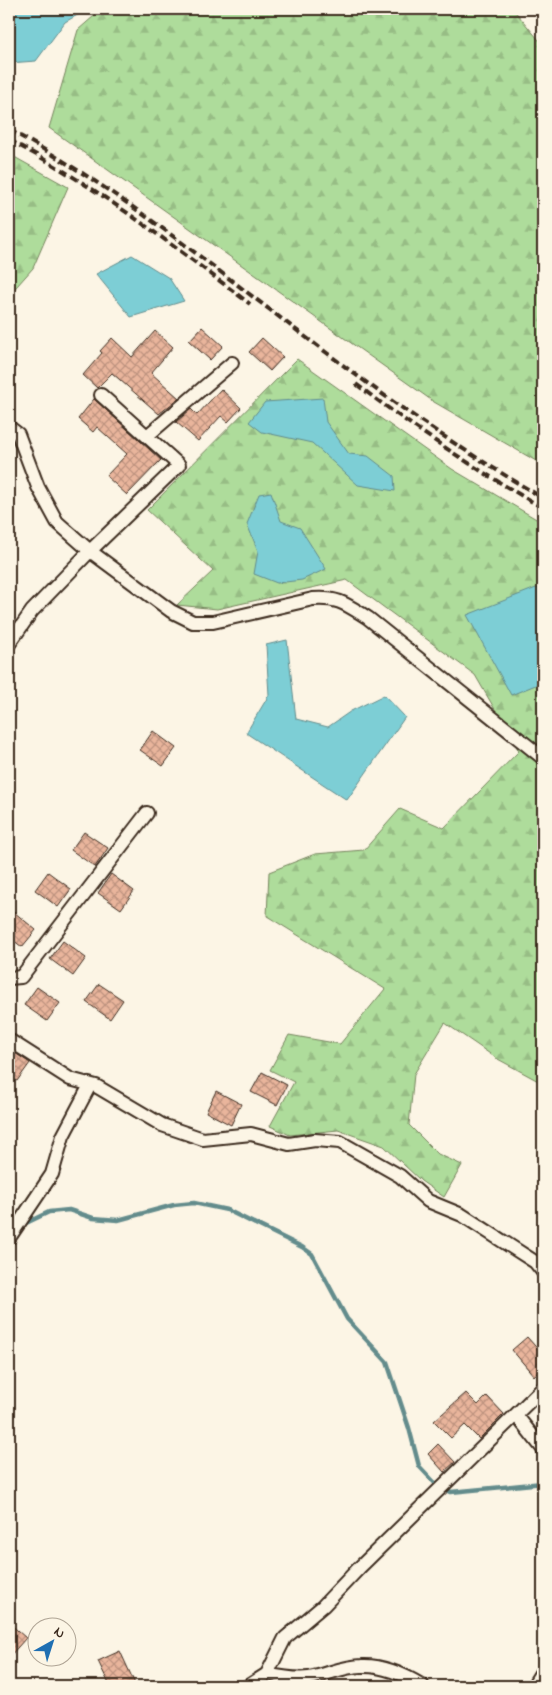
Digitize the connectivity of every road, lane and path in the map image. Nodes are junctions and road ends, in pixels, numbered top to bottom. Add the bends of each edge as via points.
1 (232, 363) dead end
2 (101, 395) dead end
3 (9, 427) edge
4 (147, 436) junction
5 (90, 551) junction
6 (9, 644) edge
7 (543, 758) edge
8 (147, 813) dead end
9 (9, 978) edge
10 (9, 1040) edge
11 (90, 1085) junction
12 (9, 1238) edge
13 (543, 1272) edge
14 (543, 1388) edge
15 (516, 1416) junction
16 (543, 1449) edge
17 (543, 1670) edge
18 (267, 1674) junction
19 (248, 1686) edge
20 (423, 1686) edge
21 (533, 1686) edge

1 - 4 street
2 - 4 street
3 - 5 street via 18,434 38,487 57,522
4 - 5 street via 179,465
5 - 6 street via 32,610
5 - 7 street via 171,610 193,622 214,622 313,599 328,598 345,603
8 - 9 street via 21,977
10 - 11 street via 70,1079
11 - 12 street via 63,1136 52,1174
11 - 13 street via 162,1126 203,1140 251,1134 288,1144 316,1140 340,1142 400,1176 428,1201 462,1214 535,1262
14 - 15 street
15 - 16 street
15 - 18 street via 323,1606 285,1638
17 - 21 street
18 - 19 street
18 - 20 street via 309,1678 341,1668 363,1666 384,1668

